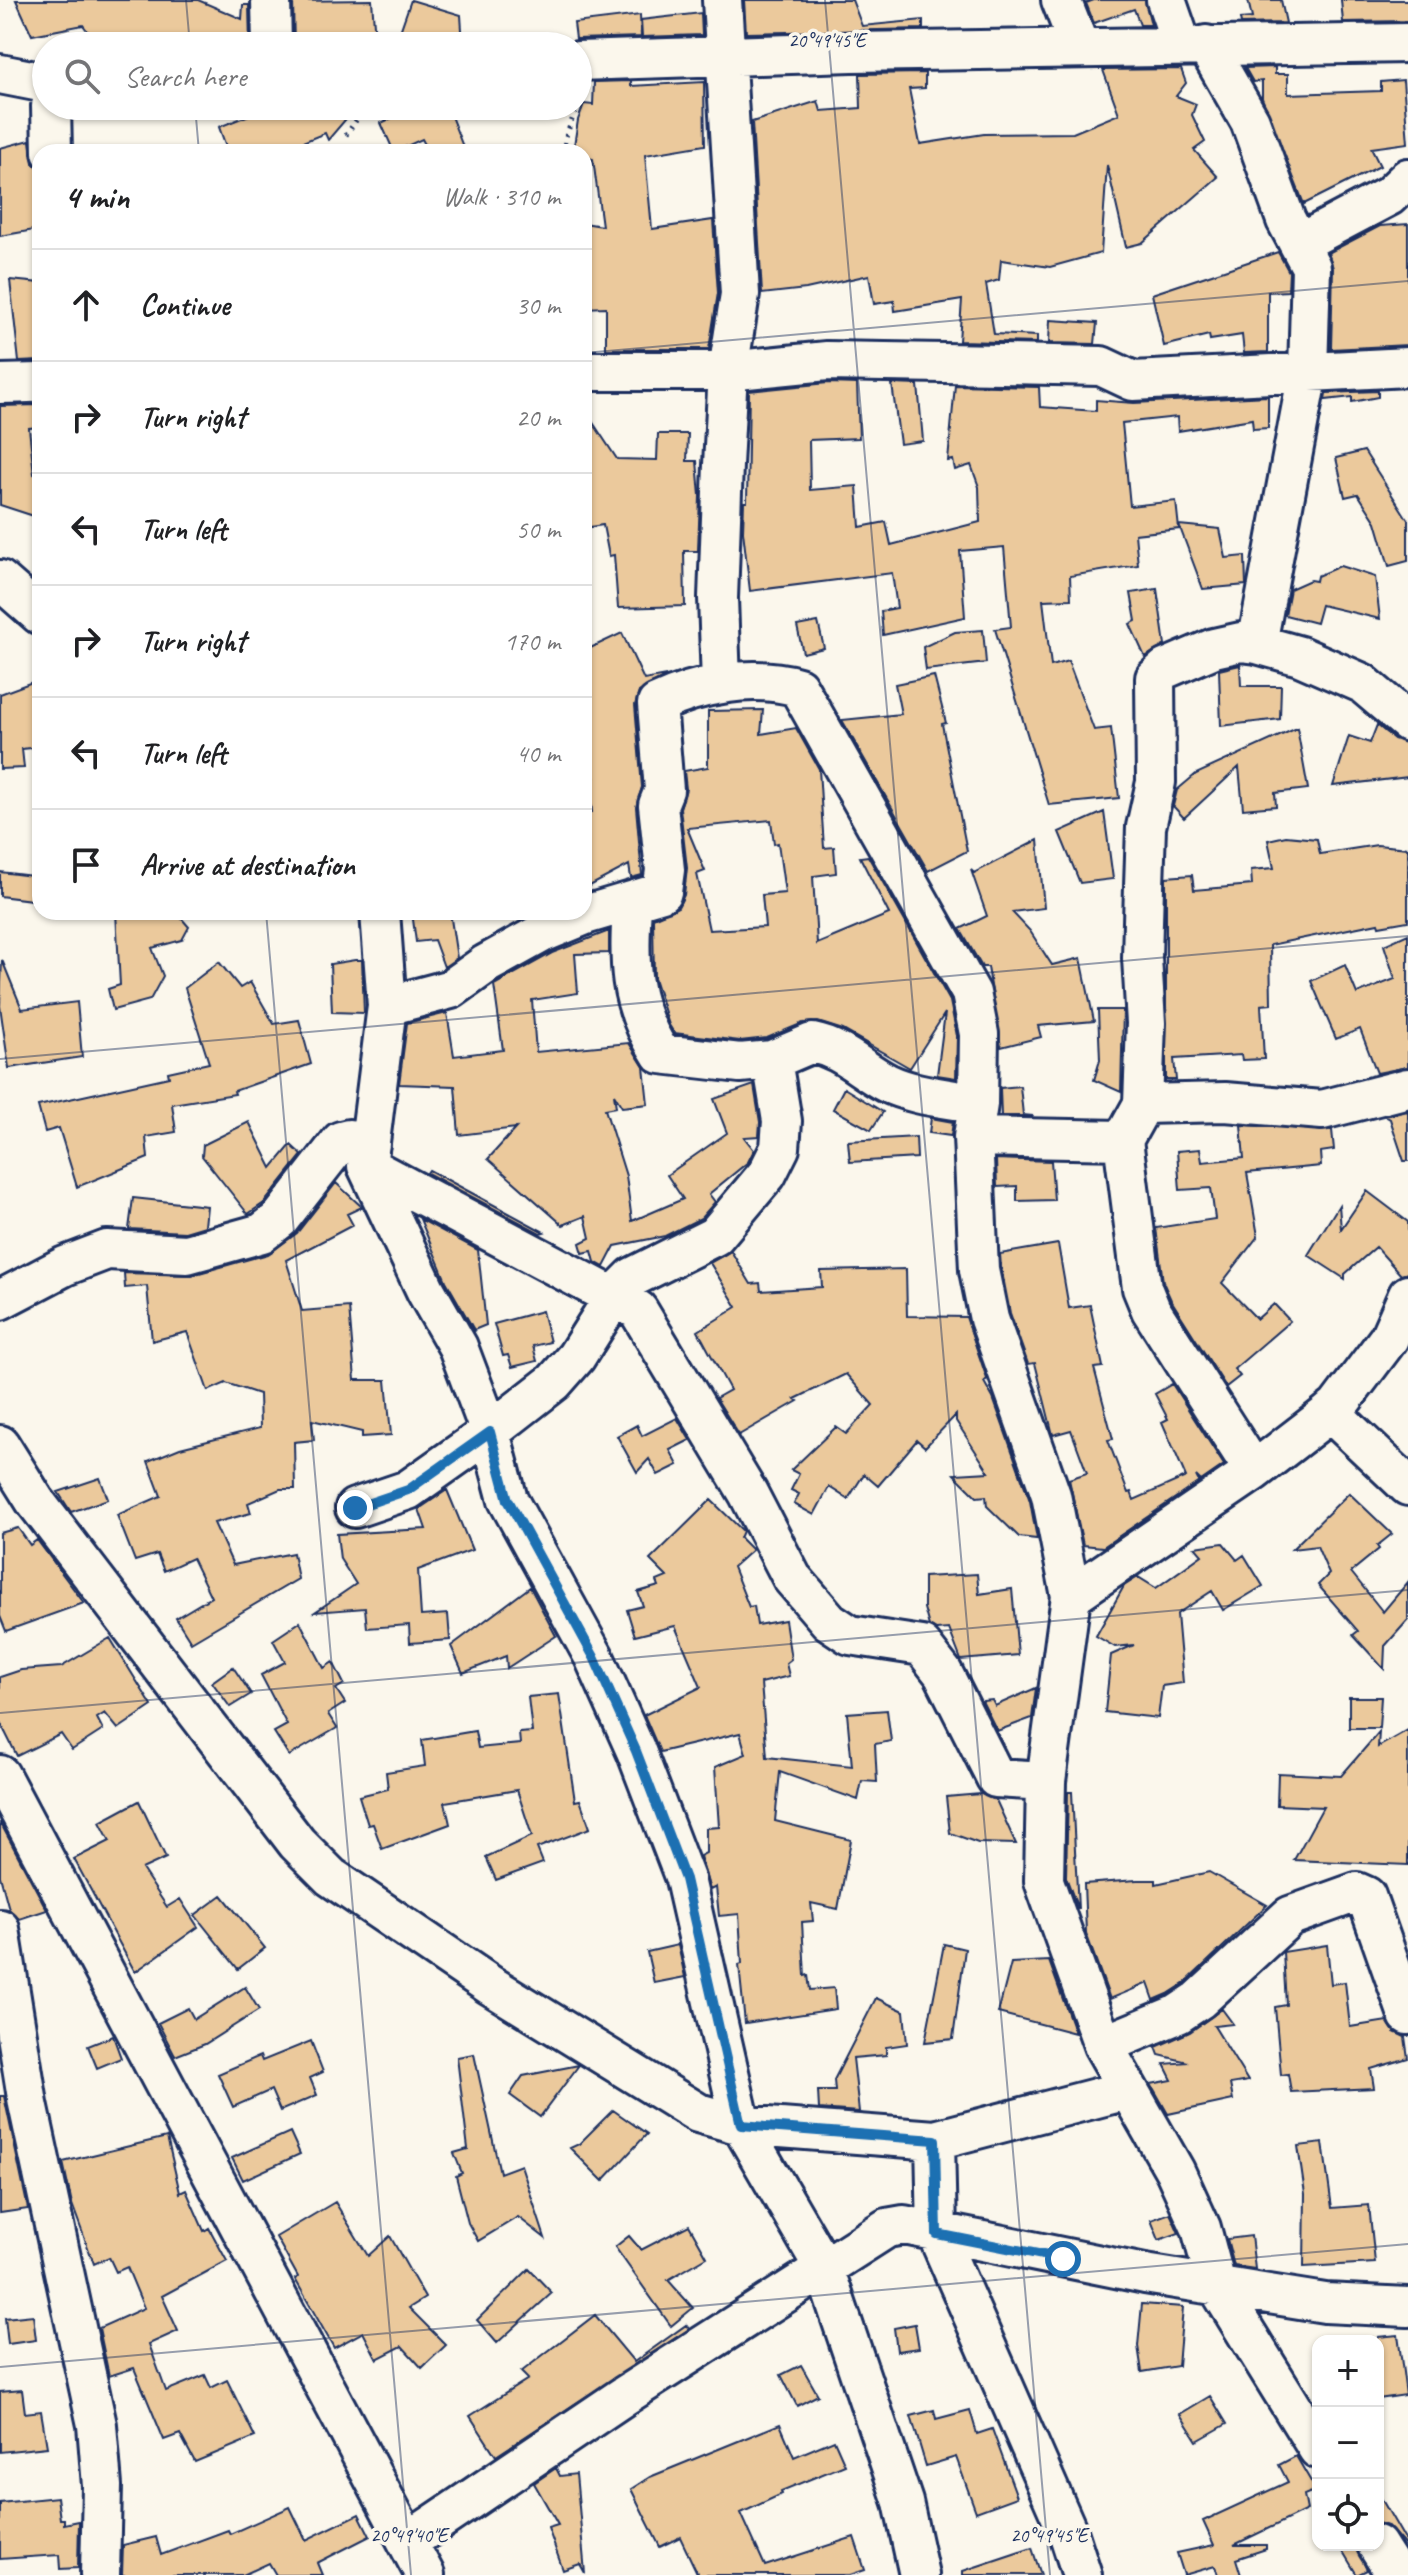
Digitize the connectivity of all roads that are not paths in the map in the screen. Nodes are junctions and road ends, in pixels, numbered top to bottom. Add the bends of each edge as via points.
1 (271, 0) edge
2 (722, 0) edge
3 (1061, 0) edge
4 (1166, 0) edge
5 (272, 32) edge
6 (1408, 43) edge
7 (1194, 45) junction
8 (1080, 48) junction
9 (724, 56) junction
10 (592, 61) edge
11 (0, 74) edge
12 (32, 80) edge
13 (51, 120) edge
14 (52, 144) edge
15 (1408, 178) edge
16 (1300, 243) junction
17 (1408, 367) edge
18 (592, 371) edge
19 (728, 371) junction
20 (1308, 372) junction
21 (32, 383) edge
22 (0, 384) edge
23 (0, 580) edge
24 (32, 608) edge
25 (1257, 644) junction
26 (721, 684) junction
27 (1408, 722) edge
28 (632, 902) junction
29 (592, 913) edge
30 (381, 920) edge
31 (573, 920) edge
32 (387, 1006) junction
33 (772, 1060) junction
34 (1408, 1088) edge
35 (1143, 1104) junction
36 (976, 1120) junction
37 (1123, 1140) junction
38 (369, 1155) junction
39 (615, 1295) junction
40 (1408, 1295) edge
41 (0, 1300) edge
42 (1330, 1412) junction
43 (490, 1432) junction
44 (0, 1445) edge
45 (1254, 1471) junction
46 (1408, 1486) edge
47 (355, 1508) dead end
48 (1071, 1596) junction
49 (1046, 1781) junction
50 (3, 1788) edge
51 (0, 1929) edge
52 (1408, 2015) edge
53 (1103, 2045) junction
54 (1127, 2090) junction
55 (741, 2125) junction
56 (935, 2140) junction
57 (937, 2234) junction
58 (824, 2268) junction
59 (1216, 2284) junction
60 (1408, 2307) edge
61 (1312, 2439) edge
62 (409, 2541) junction
63 (1381, 2551) edge
64 (100, 2575) edge
65 (425, 2575) edge
66 (919, 2575) edge
67 (1082, 2575) edge
68 (1396, 2575) edge

1 - 5 street
2 - 9 street
3 - 8 street
4 - 7 street
6 - 7 street
7 - 8 street
7 - 16 street via 1250,121 1286,220
8 - 9 street
9 - 10 street
9 - 19 street via 740,294
11 - 12 street
13 - 14 street
15 - 16 street via 1389,196
16 - 20 street via 1311,267
17 - 20 street
18 - 19 street
19 - 20 street via 827,361 1101,366 1133,381
19 - 26 street via 718,598
20 - 25 street
21 - 22 street
23 - 24 street
25 - 27 street via 1362,683
25 - 35 street via 1214,648 1155,678 1156,782 1146,827 1144,886
26 - 28 street via 657,704 665,887
26 - 36 street via 779,681 798,687 806,700 971,993 979,1034
28 - 29 street
28 - 33 street via 629,972 641,1019 661,1054 740,1063
30 - 32 street
31 - 32 street via 486,964 451,989
32 - 38 street
33 - 36 street via 798,1046 829,1046 886,1083
33 - 39 street via 782,1121 780,1148 767,1174 715,1236 633,1277
34 - 35 street via 1322,1110 1225,1102
35 - 37 street
36 - 37 street
36 - 48 street via 979,1270 989,1319 1051,1495
37 - 45 street via 1142,1288
38 - 39 street
38 - 41 street via 349,1139 341,1141 280,1219 262,1233 187,1254 107,1250
38 - 43 street via 426,1291 458,1347
39 - 43 street via 554,1382
39 - 49 street via 638,1310 748,1493 792,1578 829,1621 850,1635 922,1646 943,1673 996,1778
40 - 42 street via 1389,1338
42 - 45 street
42 - 46 street
43 - 47 street via 408,1490
43 - 55 street via 508,1500 594,1657 685,1879
44 - 55 street via 35,1501 297,1843 331,1877 659,2090 698,2113
45 - 48 street
48 - 49 street
49 - 53 street via 1044,1881
50 - 62 street
51 - 64 street via 28,2104 97,2425
52 - 53 street via 1366,1896 1357,1892 1290,1916 1199,2000
53 - 54 street
54 - 56 street
54 - 59 street via 1188,2199
55 - 56 street
55 - 58 street
56 - 57 street
57 - 58 street via 904,2225 887,2228
57 - 59 street
57 - 67 street
58 - 62 street
58 - 66 street via 903,2502
59 - 60 street via 1325,2303
59 - 61 street
62 - 65 street
63 - 68 street

